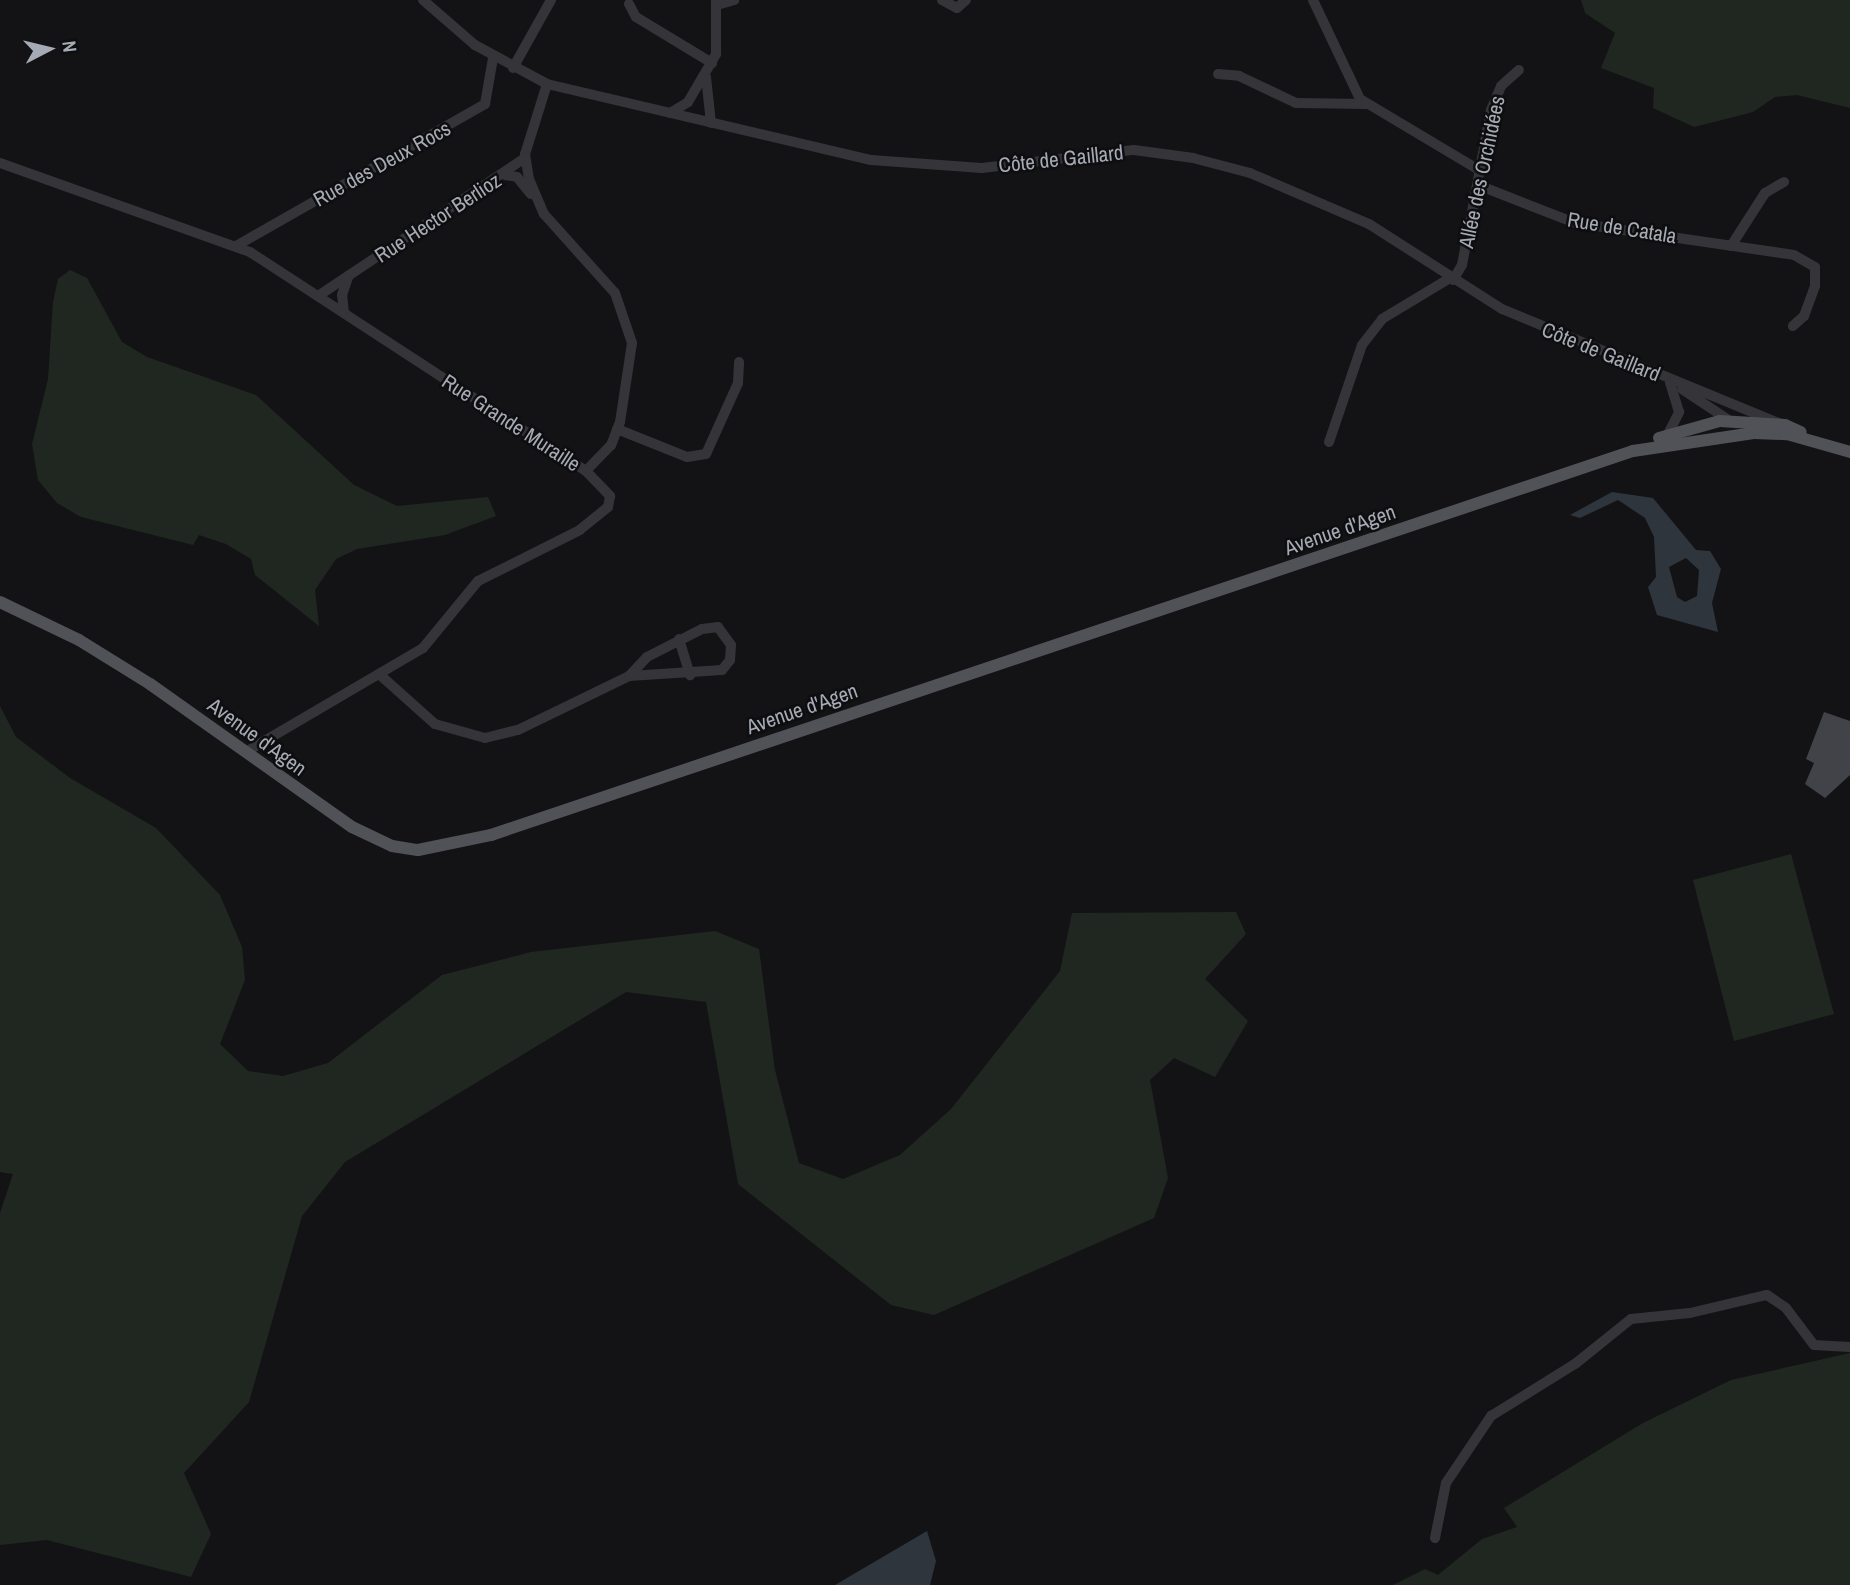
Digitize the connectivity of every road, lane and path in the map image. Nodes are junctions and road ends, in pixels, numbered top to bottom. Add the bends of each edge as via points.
1 (422, 0) edge
2 (551, 0) edge
3 (734, 0) edge
4 (942, 0) edge
5 (967, 0) edge
6 (1314, 0) edge
7 (716, 3) edge
8 (629, 4) dead end
9 (494, 58) junction
10 (709, 67) junction
11 (513, 68) junction
12 (1519, 69) dead end
13 (1218, 74) dead end
14 (547, 84) junction
15 (1366, 104) junction
16 (670, 113) junction
17 (711, 123) junction
18 (525, 158) junction
19 (0, 163) edge
20 (1480, 171) junction
21 (505, 175) junction
22 (1784, 182) dead end
23 (1478, 186) junction
24 (544, 214) junction
25 (236, 246) junction
26 (1731, 246) junction
27 (349, 275) junction
28 (1451, 279) junction
29 (318, 296) junction
30 (344, 313) junction
31 (1793, 326) dead end
32 (739, 362) dead end
33 (1668, 380) junction
34 (1718, 398) junction
35 (1724, 419) junction
36 (1785, 425) junction
37 (617, 429) junction
38 (1754, 433) junction
39 (1668, 434) junction
40 (1710, 436) junction
41 (1329, 442) dead end
42 (1633, 451) junction
43 (1850, 452) edge
44 (586, 471) junction
45 (0, 602) edge
46 (0, 610) edge
47 (25, 614) junction
48 (679, 639) junction
49 (379, 674) junction
50 (629, 676) junction
51 (690, 676) junction
52 (246, 752) junction
53 (1850, 1347) edge
54 (1435, 1538) dead end

1 - 9 street, Côte de Gaillard
2 - 11 street
3 - 7 street
4 - 5 street via 954,8
6 - 15 street via 1342,68
7 - 10 street via 720,38
8 - 10 street via 636,17
9 - 11 street, Côte de Gaillard
9 - 25 street, Rue des Deux Rocs via 485,104
10 - 16 street via 688,102
10 - 17 street
11 - 14 street, Côte de Gaillard
12 - 20 street, Allée des Orchidées via 1501,86 1491,110
13 - 15 street via 1239,76 1296,103
14 - 16 street, Côte de Gaillard
14 - 18 street
15 - 20 street
16 - 17 street, Côte de Gaillard
17 - 28 street, Côte de Gaillard via 907,164 982,168 1115,151 1193,158 1330,204
18 - 21 street, Rue Hector Berlioz
18 - 24 street
19 - 25 street, Rue Grande Muraille
20 - 23 street, Allée des Orchidées
21 - 24 street via 517,177
21 - 27 street, Rue Hector Berlioz
22 - 26 street via 1765,193
23 - 26 street, Rue de Catala via 1575,223
23 - 28 street, Allée des Orchidées via 1462,265
24 - 37 street via 623,307 632,370
25 - 29 street, Rue Grande Muraille
26 - 31 street, Rue de Catala via 1794,255 1820,267 1804,316
27 - 29 street, Rue Hector Berlioz
27 - 30 street via 342,295
28 - 33 street, Côte de Gaillard via 1565,339
28 - 41 street via 1382,319 1362,345
29 - 30 street, Rue Grande Muraille
30 - 44 street, Rue Grande Muraille
32 - 37 street via 738,383 706,454 687,457
33 - 34 street, Côte de Gaillard
33 - 35 street
33 - 39 street via 1679,412
34 - 35 street
34 - 36 street, Côte de Gaillard
35 - 36 main road
35 - 38 street
35 - 39 main road
35 - 40 street
36 - 43 main road
37 - 44 street via 611,445
38 - 40 main road
38 - 43 main road via 1787,434
39 - 42 main road
40 - 42 main road
42 - 52 main road, Avenue d'Agen via 464,842 418,850 371,837
44 - 49 street, Rue Grande Muraille via 610,496 597,519 478,581 423,648
45 - 47 main road, Avenue d'Agen
46 - 47 main road, Avenue d'Agen
47 - 52 main road, Avenue d'Agen via 111,659
48 - 50 street via 647,657
48 - 51 street
48 - 51 street via 713,627 731,645 730,660 722,670
49 - 50 street via 435,724 485,738 518,730
49 - 52 street, Rue Grande Muraille
50 - 51 street
53 - 54 street via 1814,1345 1786,1308 1767,1295 1690,1313 1631,1319 1575,1364 1491,1416 1446,1483

